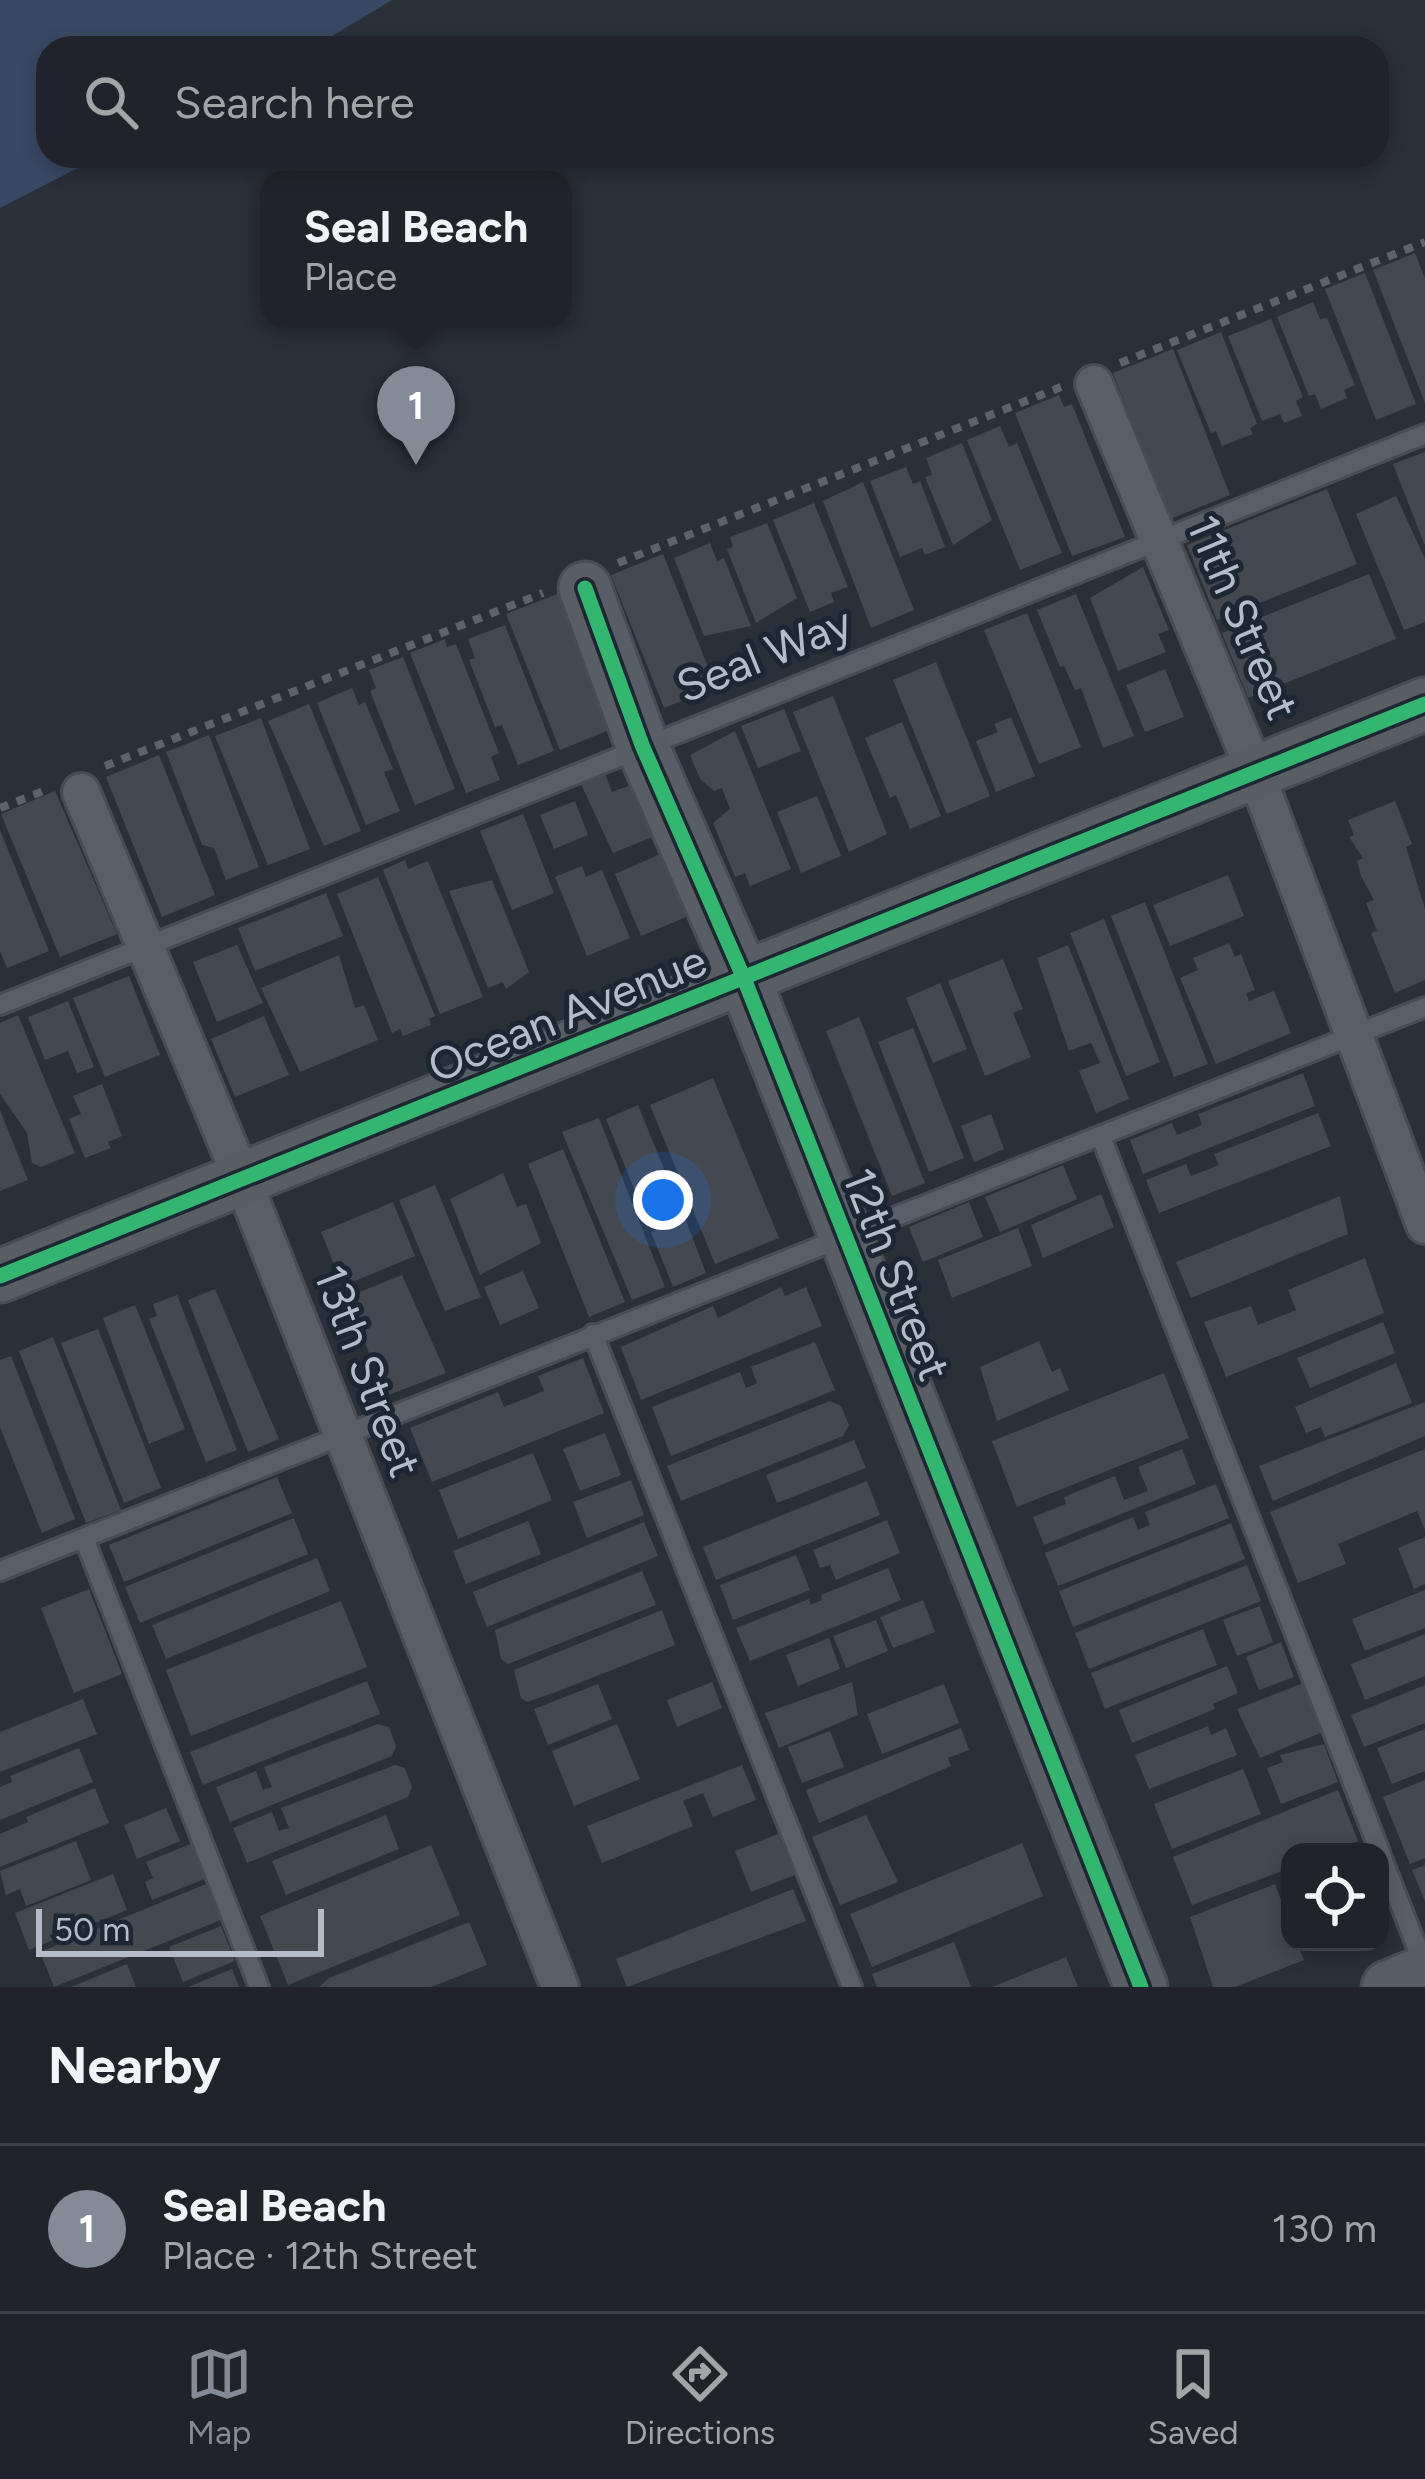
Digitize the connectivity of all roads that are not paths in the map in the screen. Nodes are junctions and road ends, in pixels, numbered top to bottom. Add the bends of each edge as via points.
1 (1092, 378) road end
2 (1425, 434) edge
3 (1159, 539) junction
4 (583, 581) road end
5 (1425, 704) edge
6 (642, 745) junction
7 (1255, 771) junction
8 (78, 782) road end
9 (146, 946) junction
10 (745, 981) junction
11 (0, 1005) edge
12 (1425, 1007) edge
13 (1352, 1034) junction
14 (1101, 1137) junction
15 (243, 1181) junction
16 (1425, 1225) edge
17 (844, 1238) junction
18 (0, 1276) edge
19 (593, 1334) junction
20 (340, 1436) junction
21 (85, 1538) junction
22 (0, 1571) edge
23 (1376, 1843) edge
24 (1389, 1876) edge
25 (1425, 1970) edge
26 (259, 1987) edge
27 (560, 1987) edge
28 (852, 1987) edge
29 (1141, 1987) edge
30 (1388, 1987) edge

1 - 3 street, 11th Street
2 - 3 lane, Seal Way
3 - 6 lane, Seal Way
3 - 7 street, 11th Street
4 - 6 street, 12th Street
5 - 7 street, Ocean Avenue
6 - 9 lane, Seal Way
6 - 10 street, 12th Street
7 - 10 street, Ocean Avenue
7 - 13 street, 11th Street
8 - 9 street, 13th Street
9 - 11 lane, Seal Way
9 - 15 street, 13th Street
10 - 15 street, Ocean Avenue
10 - 17 street, 12th Street
12 - 13 lane
13 - 14 lane
13 - 16 street, 11th Street
14 - 17 lane
14 - 23 lane
15 - 18 street, Ocean Avenue
15 - 20 street, 13th Street
17 - 19 lane
17 - 29 street, 12th Street
19 - 20 lane
19 - 28 lane
20 - 21 lane
20 - 27 street, 13th Street
21 - 22 lane
21 - 26 lane
24 - 25 lane
25 - 30 street

